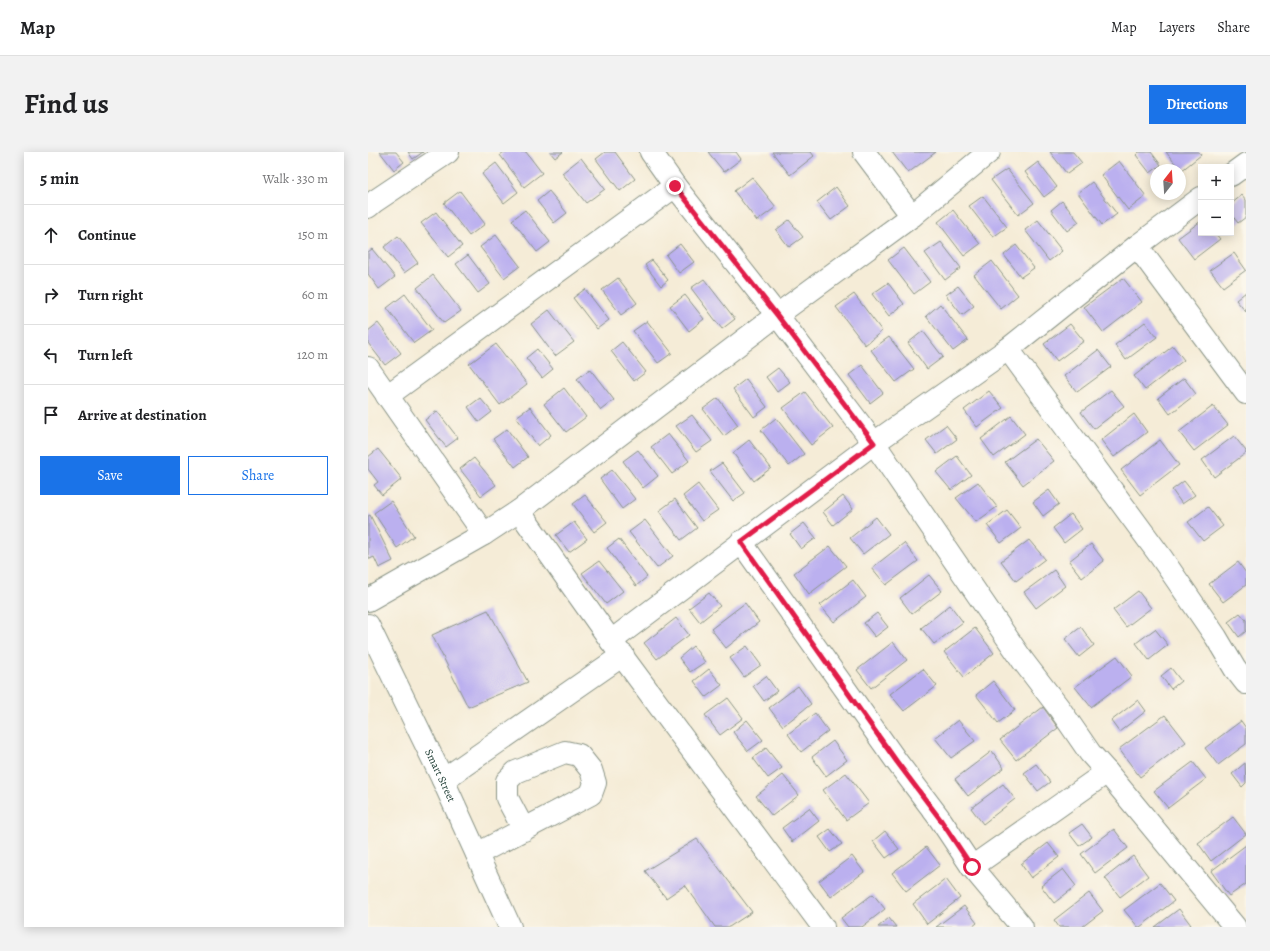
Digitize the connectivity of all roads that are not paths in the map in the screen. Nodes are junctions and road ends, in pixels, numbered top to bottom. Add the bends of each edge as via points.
1 (448, 152) edge
2 (651, 152) edge
3 (864, 152) edge
4 (989, 152) edge
5 (1246, 164) edge
6 (1234, 173) edge
7 (675, 186) junction
8 (370, 199) edge
9 (1198, 200) edge
10 (912, 216) junction
11 (1137, 246) junction
12 (777, 315) junction
13 (1008, 349) junction
14 (368, 368) edge
15 (1246, 393) edge
16 (388, 396) junction
17 (874, 443) junction
18 (519, 511) junction
19 (484, 534) junction
20 (741, 542) junction
21 (368, 600) edge
22 (368, 625) edge
23 (617, 648) junction
24 (1246, 683) edge
25 (1107, 772) junction
26 (443, 780) junction
27 (524, 830) dead end
28 (477, 854) junction
29 (972, 867) junction
30 (510, 927) edge
31 (823, 927) edge
32 (1022, 927) edge
33 (1235, 927) edge

1 - 8 street
2 - 7 street
3 - 10 street
4 - 10 street
5 - 6 street
7 - 12 street
7 - 16 street
9 - 11 street
10 - 12 street
11 - 13 street
11 - 15 street
12 - 17 street
12 - 18 street
13 - 17 street
13 - 24 street via 1161,557
14 - 16 street
16 - 19 street
17 - 20 street
17 - 25 street via 1023,661 1090,753
18 - 19 street
18 - 23 street
19 - 21 street
20 - 23 street
20 - 29 street
22 - 26 street, Smart Street
23 - 26 street
23 - 31 street
25 - 29 street
25 - 33 street
26 - 28 street, Smart Street
27 - 28 street
28 - 30 street, Smart Street
29 - 32 street

